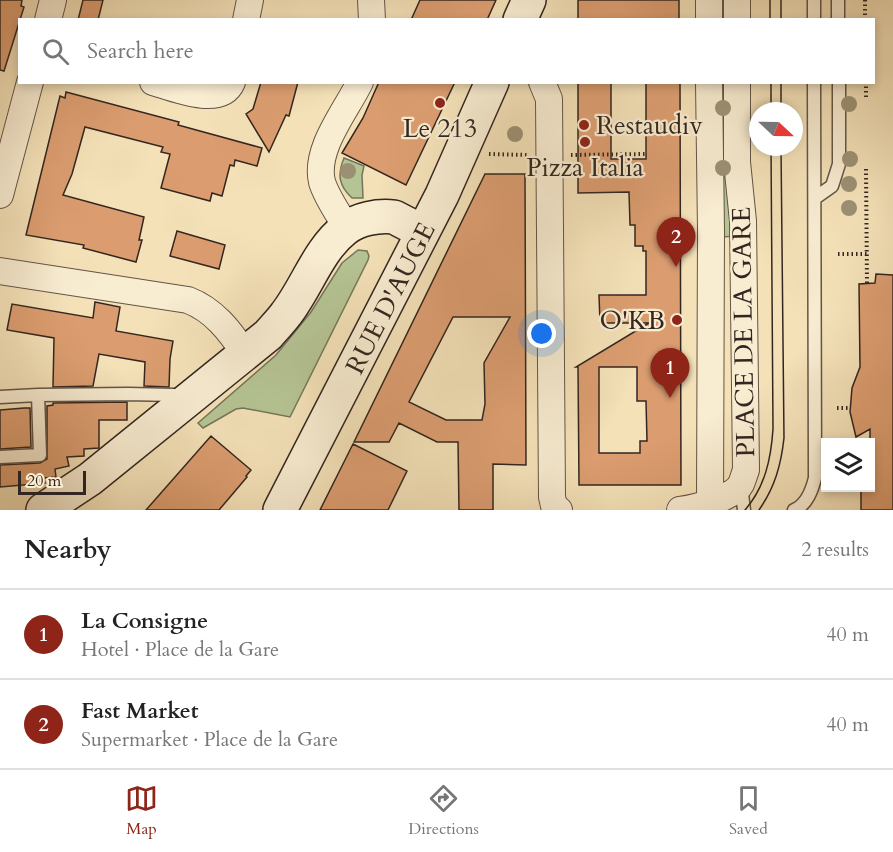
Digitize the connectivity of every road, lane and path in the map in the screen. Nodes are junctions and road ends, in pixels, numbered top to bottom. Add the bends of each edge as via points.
1 (53, 0) edge
2 (250, 0) edge
3 (371, 0) edge
4 (529, 0) edge
5 (709, 0) edge
6 (737, 0) edge
7 (814, 0) edge
8 (838, 0) edge
9 (865, 0) edge
10 (48, 18) edge
11 (246, 18) edge
12 (372, 18) edge
13 (521, 18) edge
14 (709, 18) edge
15 (737, 18) edge
16 (814, 18) edge
17 (838, 18) edge
18 (865, 18) edge
19 (29, 84) edge
20 (160, 84) edge
21 (231, 84) edge
22 (359, 84) edge
23 (491, 84) edge
24 (543, 84) edge
25 (709, 84) edge
26 (737, 84) edge
27 (814, 84) edge
28 (838, 84) edge
29 (866, 84) edge
30 (866, 99) dead end
31 (488, 154) dead end
32 (646, 154) dead end
33 (533, 155) dead end
34 (570, 155) dead end
35 (866, 169) dead end
36 (0, 195) edge
37 (814, 198) junction
38 (346, 228) junction
39 (423, 232) junction
40 (838, 254) dead end
41 (867, 254) junction
42 (0, 271) edge
43 (867, 283) dead end
44 (245, 354) junction
45 (38, 394) junction
46 (0, 398) edge
47 (184, 401) junction
48 (837, 408) dead end
49 (850, 408) dead end
50 (0, 457) edge
51 (743, 498) edge
52 (711, 506) edge
53 (43, 510) edge
54 (280, 510) edge
55 (560, 510) edge
56 (680, 510) edge
57 (794, 510) edge

1 - 10 street
2 - 11 street
3 - 12 street
4 - 13 street
5 - 14 street
6 - 15 street
7 - 16 lane
8 - 17 lane
9 - 18 path
19 - 36 street
20 - 21 street via 211,96
22 - 38 street via 320,162 322,181
23 - 39 street, RUE D'AUGE
24 - 55 street via 549,99 552,497 554,506
25 - 52 street, PLACE DE LA GARE
26 - 51 street, PLACE DE LA GARE via 737,162 744,253
27 - 37 lane
28 - 37 lane via 838,164 832,186
29 - 30 path
31 - 33 path
32 - 34 path
35 - 41 path
37 - 57 lane via 815,478 806,500
38 - 39 street via 368,218 388,216
38 - 44 street via 287,313
39 - 54 street, RUE D'AUGE
40 - 41 path
41 - 43 path
42 - 44 street via 188,300 212,313
44 - 47 street
45 - 46 lane
45 - 47 lane via 174,395
45 - 50 lane via 40,455
47 - 53 street via 90,479
48 - 49 path
51 - 52 street, PLACE DE LA GARE via 732,494
52 - 56 street

